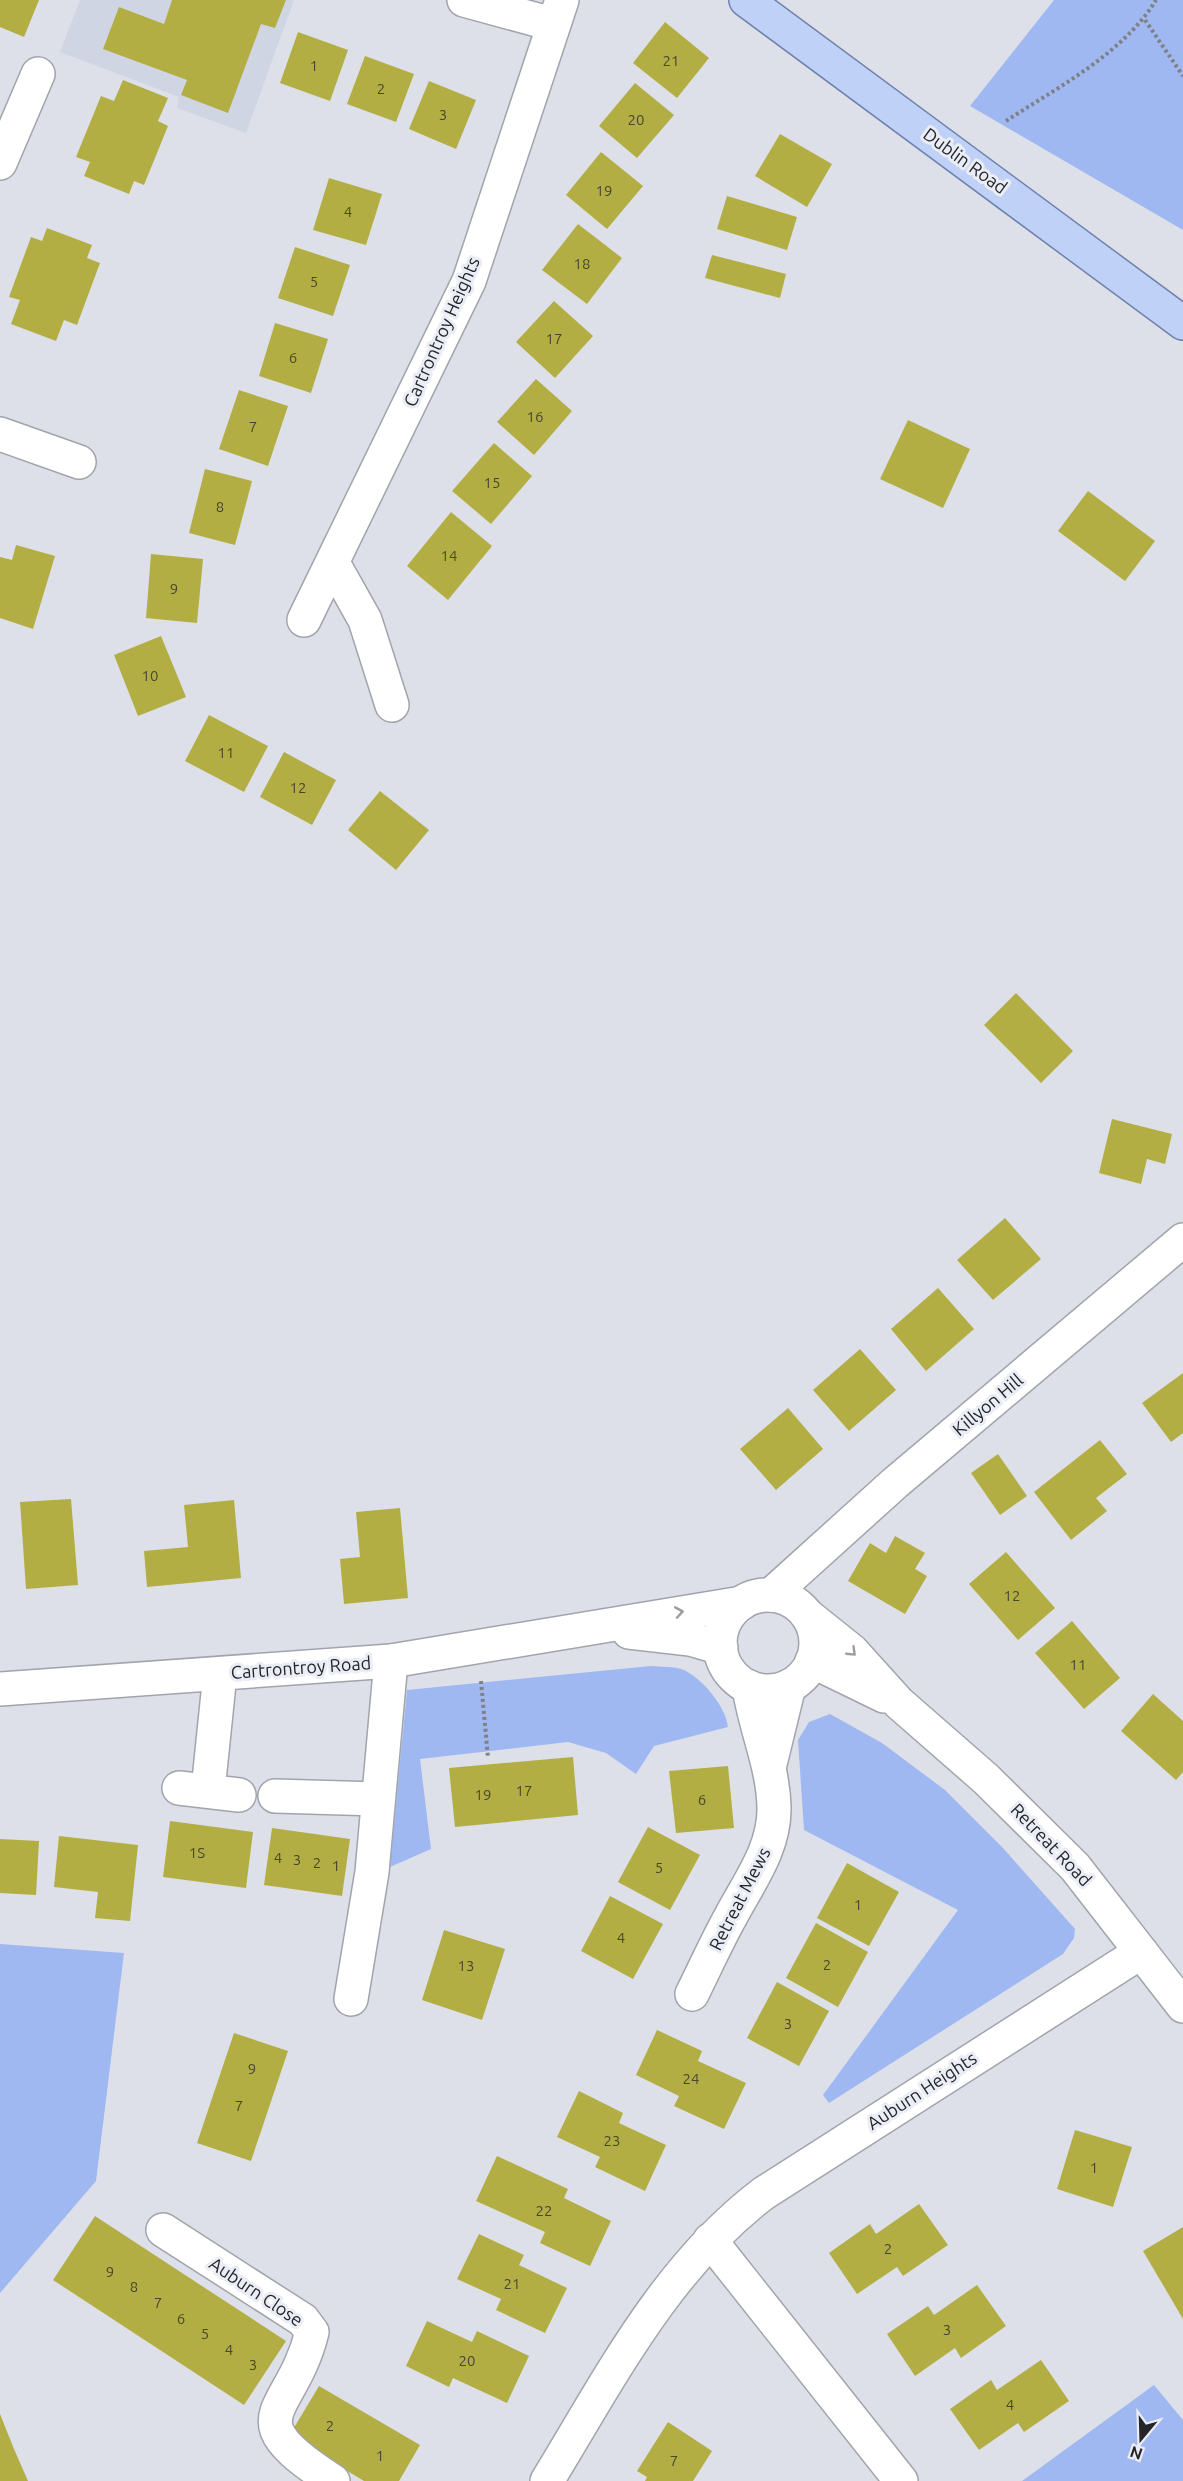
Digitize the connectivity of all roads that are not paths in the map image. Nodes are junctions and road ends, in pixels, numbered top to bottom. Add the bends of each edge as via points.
1 (464, 0) edge
2 (746, 0) edge
3 (556, 12) edge
4 (38, 74) dead end
5 (0, 163) edge
6 (1183, 323) edge
7 (0, 434) edge
8 (79, 462) dead end
9 (333, 563) junction
10 (304, 620) dead end
11 (392, 705) dead end
12 (1183, 1240) edge
13 (783, 1598) junction
14 (601, 1628) junction
15 (721, 1648) junction
16 (812, 1660) junction
17 (391, 1661) junction
18 (220, 1674) junction
19 (789, 1686) junction
20 (749, 1687) junction
21 (0, 1689) edge
22 (899, 1703) junction
23 (770, 1764) junction
24 (208, 1791) dead end
25 (275, 1796) dead end
26 (378, 1799) junction
27 (1141, 1952) junction
28 (692, 1994) dead end
29 (351, 1999) dead end
30 (1183, 2006) edge
31 (163, 2230) dead end
32 (710, 2240) junction
33 (333, 2481) edge
34 (547, 2481) edge
35 (901, 2481) edge

1 - 3 street, Cartrontroy Heights
2 - 6 main road, Dublin Road
3 - 9 street, Cartrontroy Heights via 469,281
4 - 5 street
7 - 8 street
9 - 10 street, Cartrontroy Heights
9 - 11 street via 365,620
12 - 13 street, Killyon Hill via 895,1483
14 -> 13 street, Cartrontroy Road
13 - 15 street via 730,1613 723,1626
13 - 16 street via 816,1640
13 -> 22 street, Retreat Road via 852,1651
14 - 15 street, Cartrontroy Road via 690,1639
14 - 17 street, Cartrontroy Road
15 - 20 street via 731,1673
16 - 19 street via 801,1678
16 - 22 street, Retreat Road
17 - 18 street, Cartrontroy Road
17 - 26 street
18 - 21 street, Cartrontroy Road
18 - 24 street
19 - 20 street via 776,1690
19 - 23 street, Retreat Mews
20 - 23 street, Retreat Mews via 756,1728
22 - 27 street, Retreat Road via 986,1779 1075,1867
23 - 28 street, Retreat Mews via 774,1808 768,1845
25 - 26 street
26 - 29 street via 372,1872
27 - 30 street, Retreat Road
27 - 32 street, Auburn Heights via 764,2193
31 - 33 street, Auburn Close via 303,2320 312,2332 307,2354 276,2411 274,2425 280,2440 291,2451
32 - 34 street, Auburn Heights via 638,2332
32 - 35 street

